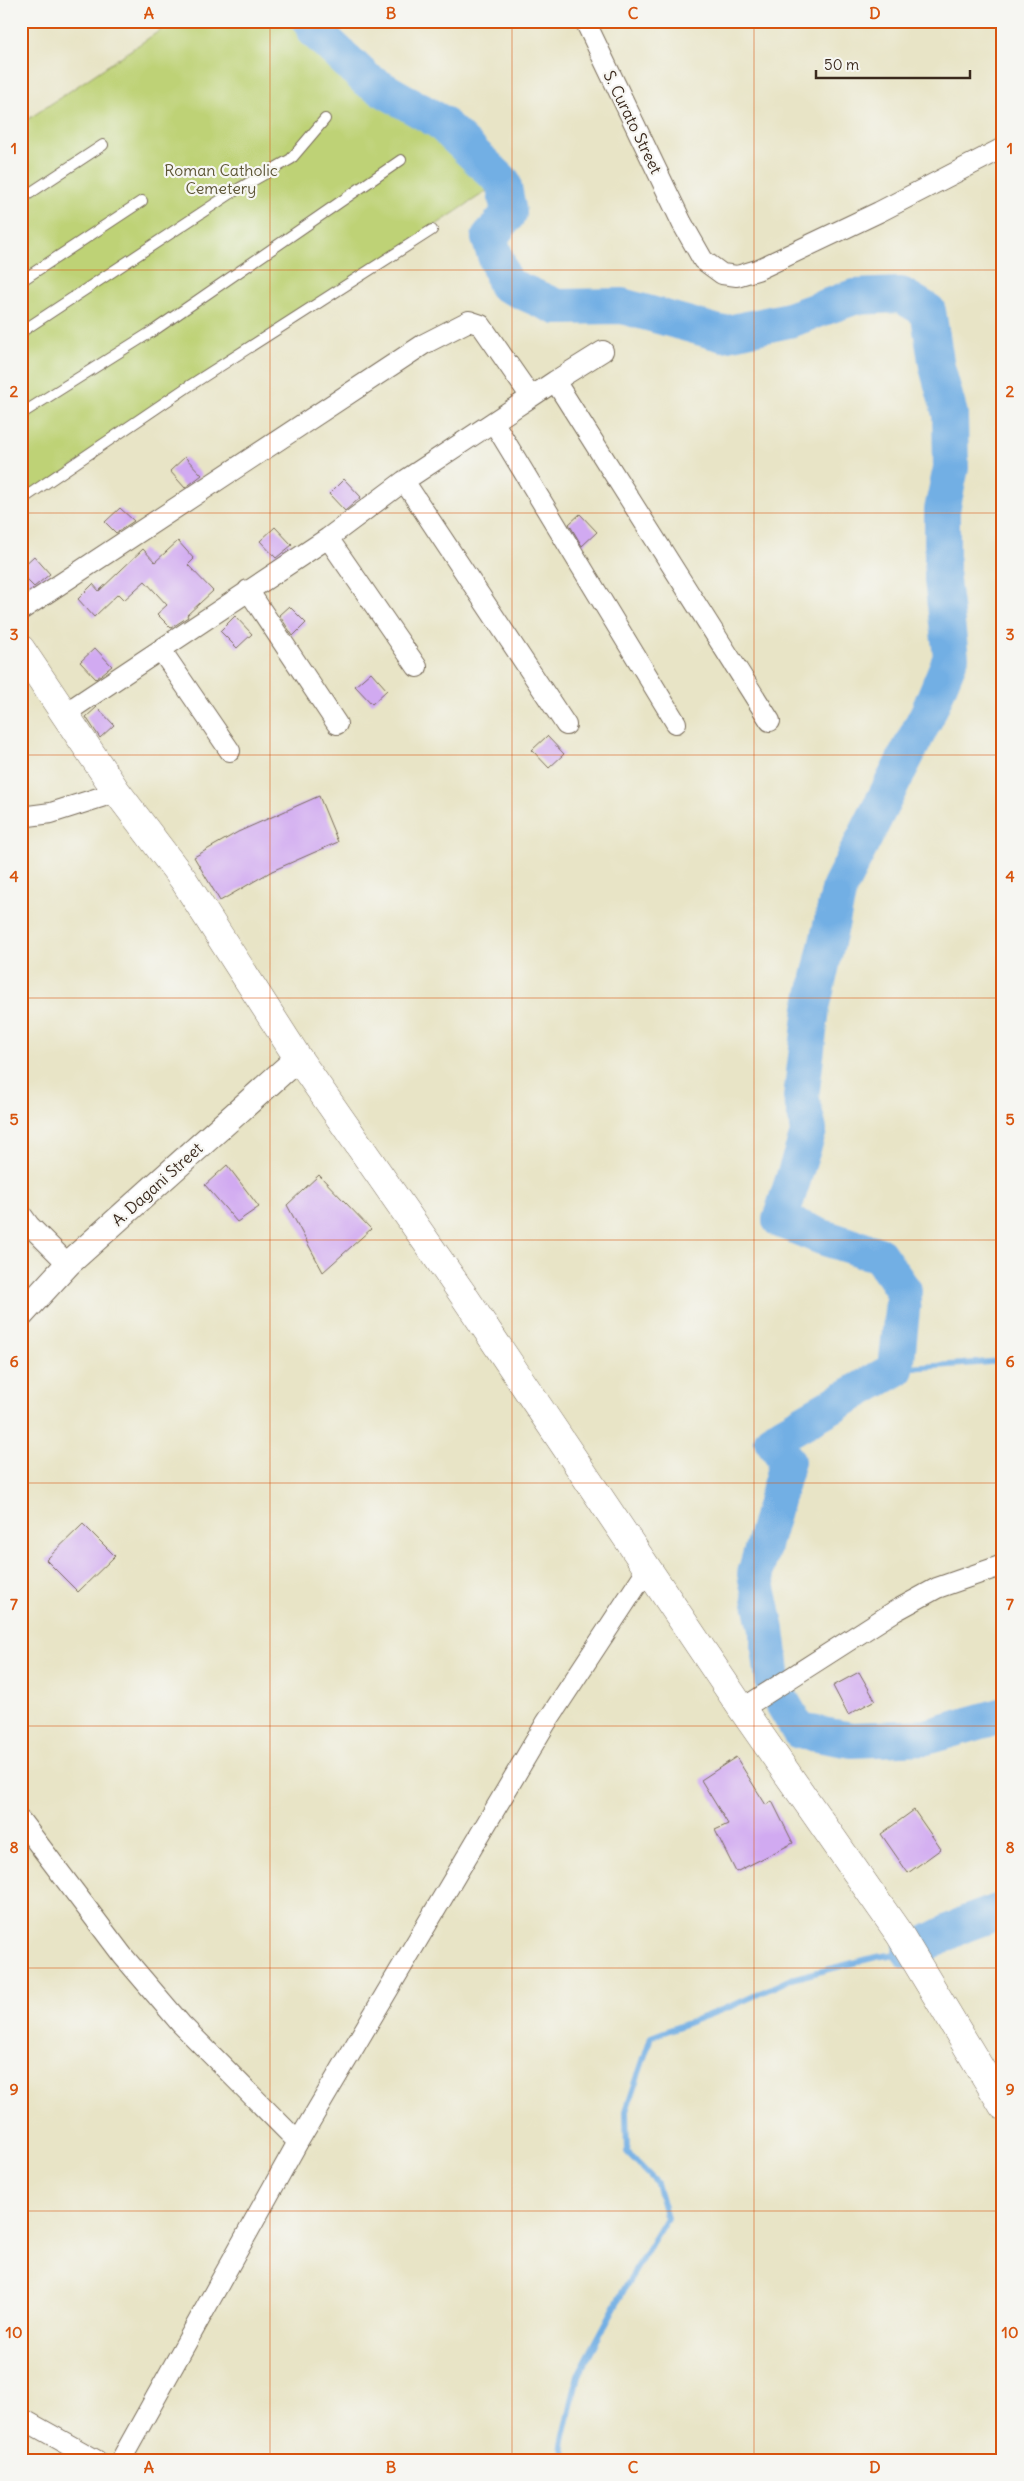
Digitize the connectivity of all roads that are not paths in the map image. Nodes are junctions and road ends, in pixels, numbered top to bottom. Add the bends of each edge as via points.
1 (585, 21) edge
2 (326, 119) dead end
3 (103, 145) dead end
4 (1003, 148) edge
5 (401, 160) dead end
6 (21, 199) edge
7 (142, 201) dead end
8 (432, 230) dead end
9 (21, 281) edge
10 (21, 332) edge
11 (603, 351) dead end
12 (556, 381) junction
13 (531, 397) junction
14 (21, 414) edge
15 (494, 423) junction
16 (404, 481) junction
17 (21, 500) edge
18 (328, 538) junction
19 (248, 590) junction
20 (21, 610) edge
21 (21, 649) edge
22 (161, 650) junction
23 (418, 667) dead end
24 (64, 714) junction
25 (770, 721) dead end
26 (676, 723) dead end
27 (337, 724) dead end
28 (566, 726) dead end
29 (230, 751) dead end
30 (117, 792) junction
31 (21, 817) edge
32 (298, 1058) junction
33 (21, 1214) edge
34 (68, 1264) junction
35 (21, 1316) edge
36 (1003, 1565) edge
37 (648, 1568) junction
38 (748, 1705) junction
39 (21, 1822) edge
40 (1003, 2106) edge
41 (298, 2142) junction
42 (21, 2418) edge
43 (96, 2460) edge
44 (121, 2460) edge

1 - 4 street, S. Curato Street via 682,223 703,260 722,274 737,276 757,270
2 - 10 lane via 291,159 233,192
3 - 6 lane
5 - 14 lane via 156,329
7 - 9 lane
8 - 17 lane via 186,388
11 - 12 street
12 - 13 street
12 - 25 street
13 - 15 street
13 - 20 street via 482,325 469,321 424,344
15 - 16 street
15 - 26 street
16 - 18 street
16 - 28 street
18 - 19 street
18 - 23 street
19 - 22 street
19 - 27 street
21 - 24 main road
22 - 24 street
22 - 29 street
24 - 30 main road
30 - 31 street via 51,813
30 - 32 main road via 182,878
32 - 34 street, A. Dagani Street
32 - 37 main road
33 - 34 street
34 - 35 street, A. Dagani Street
36 - 38 street via 937,1588 895,1610
37 - 38 main road
37 - 41 street via 546,1722
38 - 40 main road via 900,1935
39 - 41 street via 123,1956 181,2024
41 - 44 street
42 - 43 street

